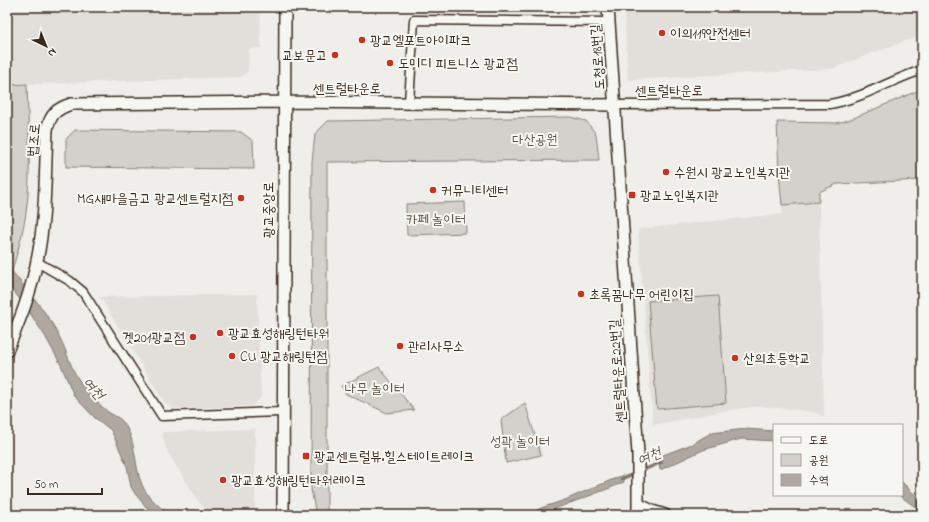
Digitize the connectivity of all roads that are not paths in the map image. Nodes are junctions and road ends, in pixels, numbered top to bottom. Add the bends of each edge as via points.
1 (285, 7) edge
2 (608, 7) edge
3 (609, 22) junction
4 (922, 70) edge
5 (284, 102) junction
6 (409, 103) junction
7 (616, 105) junction
8 (36, 266) junction
9 (7, 351) edge
10 (282, 412) junction
11 (638, 507) edge
12 (283, 515) edge
13 (665, 515) edge

1 - 5 street, 광교중앙로
2 - 3 street, 도청로18번길
3 - 6 street via 414,20
3 - 7 street, 도청로18번길
4 - 7 street, 센트럴타운로 via 861,96 830,104
5 - 6 street, 센트럴타운로
5 - 8 street, 법조로 via 71,104 60,107 49,120 47,129 43,220
5 - 10 street, 광교중앙로
6 - 7 street, 센트럴타운로
7 - 11 street, 센트럴타운로22번길 via 638,454
8 - 9 street, 법조로 via 23,313
8 - 10 street via 70,281 83,292 162,416
10 - 12 street, 광교중앙로
11 - 13 street

